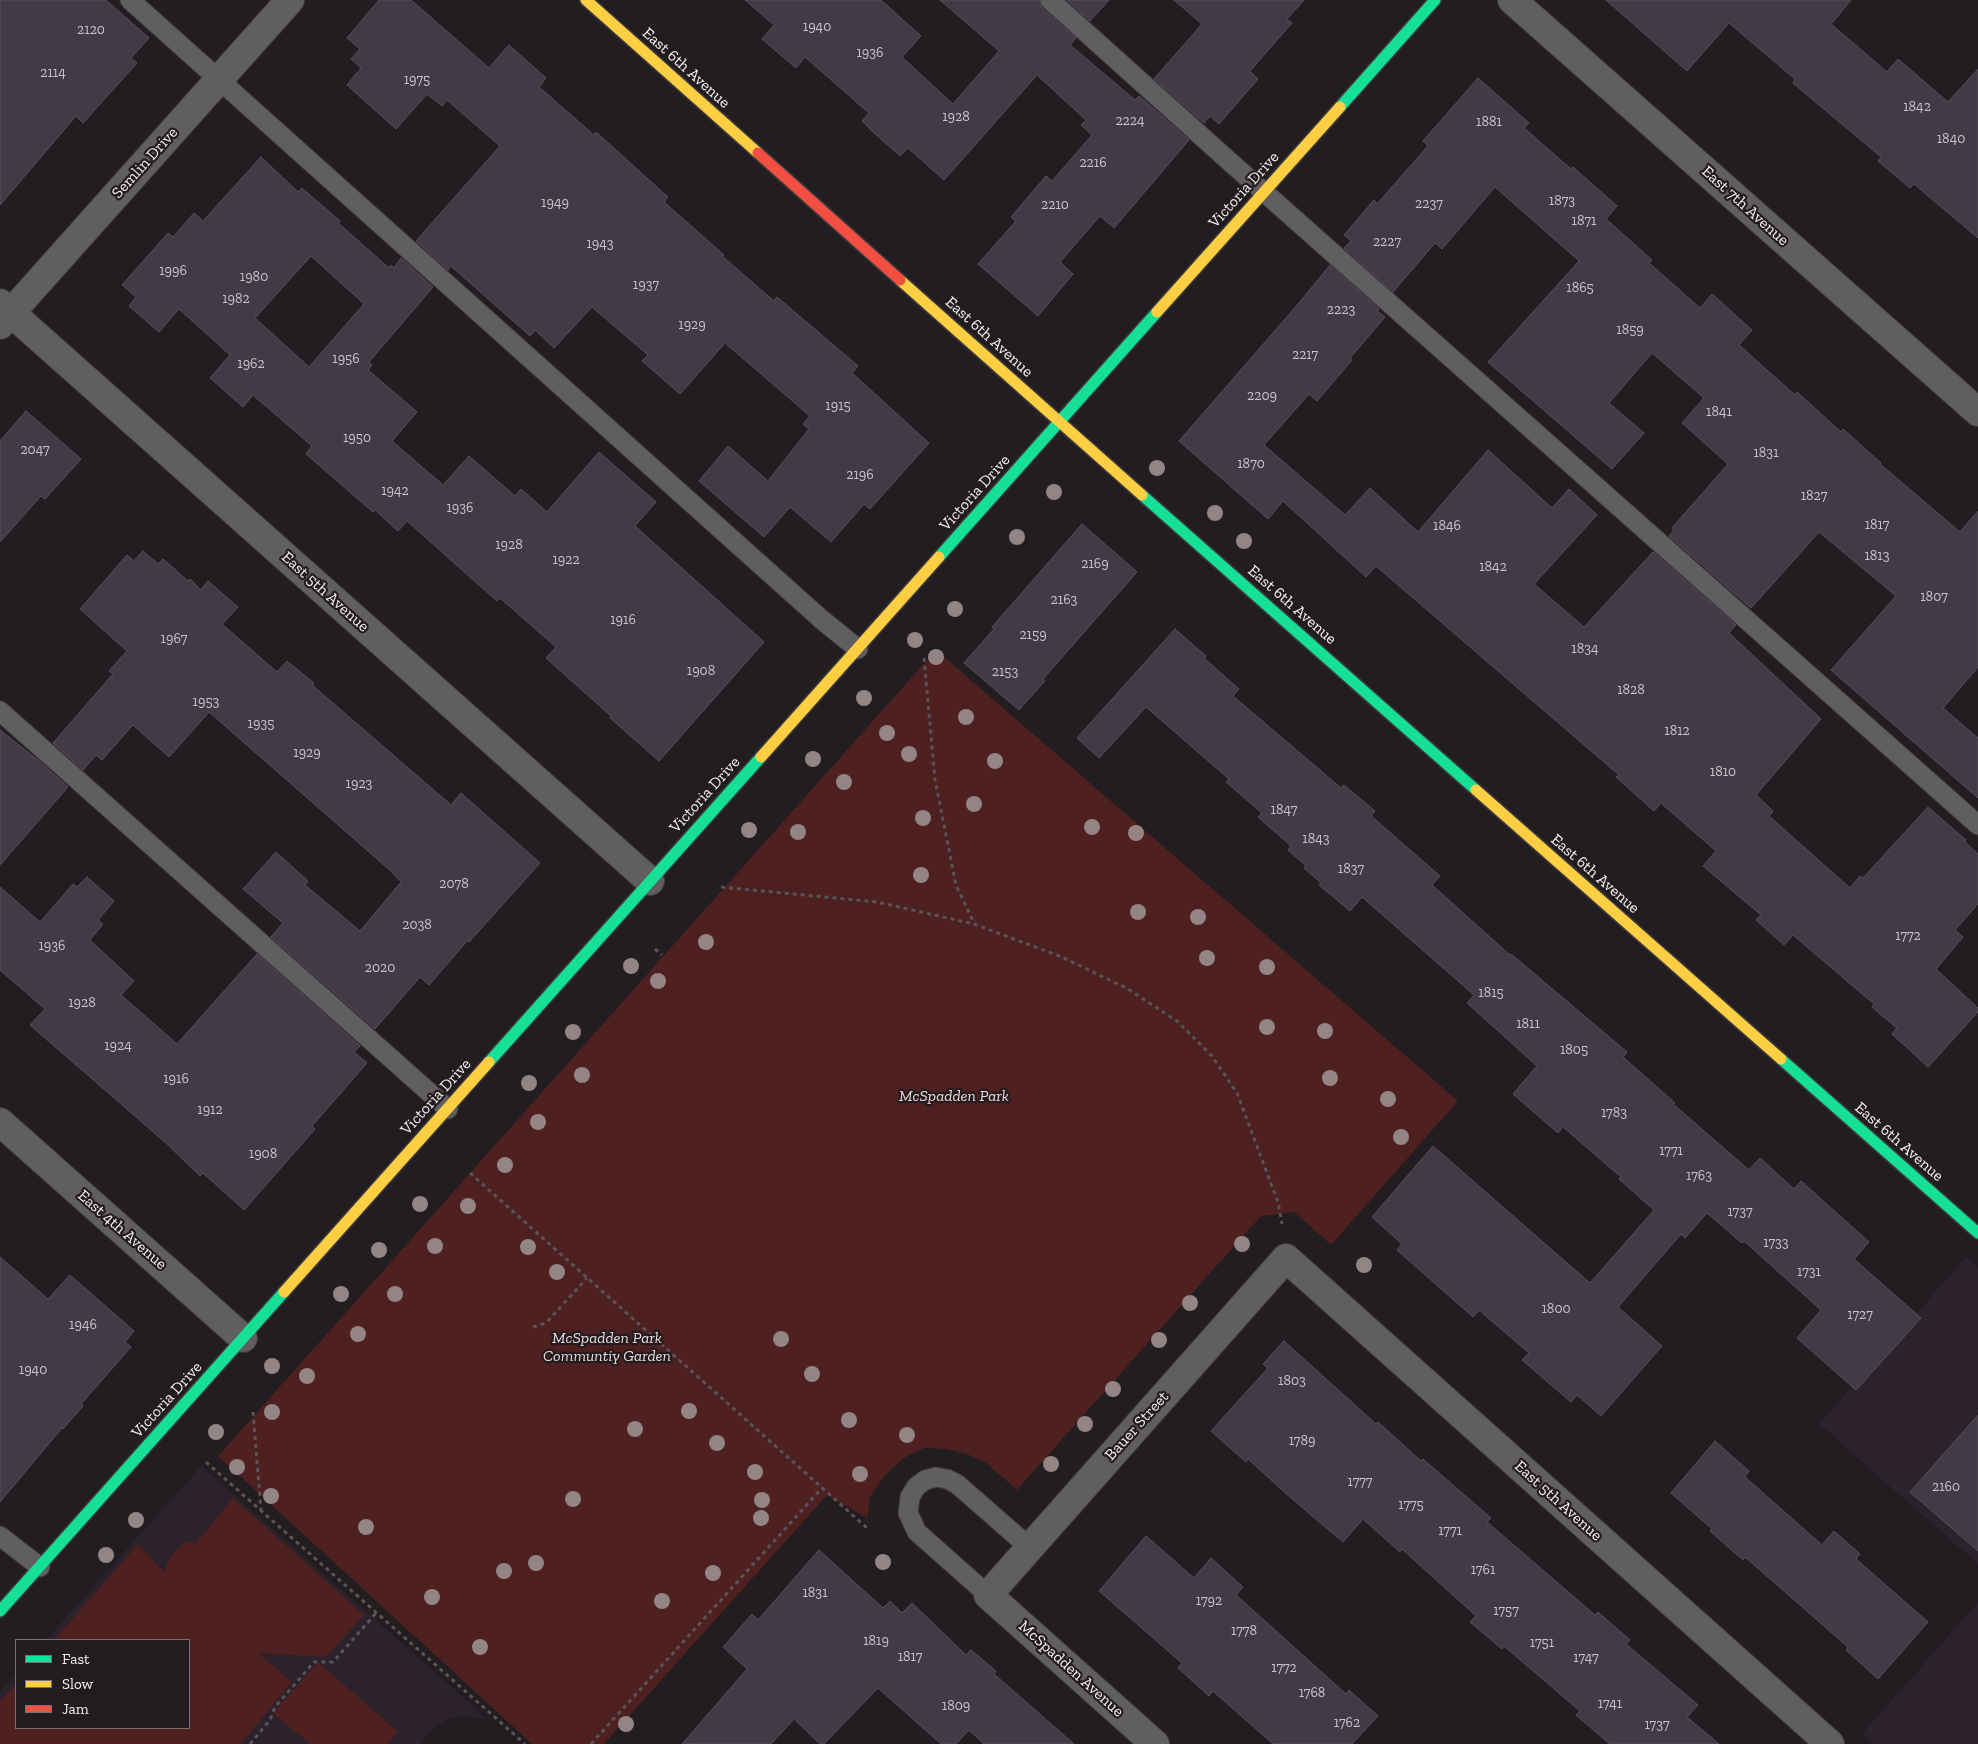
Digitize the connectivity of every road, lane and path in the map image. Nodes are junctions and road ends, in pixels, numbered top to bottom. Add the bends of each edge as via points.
1 (130, 0) edge
2 (290, 0) edge
3 (586, 0) edge
4 (1050, 0) edge
5 (1435, 0) edge
6 (1512, 0) edge
7 (220, 80) junction
8 (1264, 191) junction
9 (4, 313) edge
10 (1978, 412) edge
11 (1060, 422) junction
12 (858, 649) junction
13 (924, 658) dead end
14 (0, 712) edge
15 (1978, 825) edge
16 (650, 881) junction
17 (721, 887) dead end
18 (974, 924) junction
19 (655, 949) dead end
20 (662, 955) dead end
21 (448, 1109) junction
22 (0, 1122) edge
23 (470, 1173) dead end
24 (1282, 1225) dead end
25 (1978, 1233) edge
26 (1286, 1258) joint
27 (587, 1278) junction
28 (533, 1327) dead end
29 (243, 1338) junction
30 (253, 1412) dead end
31 (206, 1462) dead end
32 (822, 1488) junction
33 (261, 1510) junction
34 (867, 1528) dead end
35 (0, 1536) edge
36 (1029, 1547) junction
37 (40, 1566) junction
38 (988, 1595) junction
39 (0, 1611) edge
40 (377, 1612) junction
41 (250, 1744) edge
42 (525, 1744) edge
43 (591, 1744) edge
44 (1156, 1744) edge
45 (1830, 1744) edge

1 - 7 lane
2 - 7 street, Semlin Drive
3 - 11 street, East 6th Avenue
4 - 8 lane
5 - 8 street, Victoria Drive
6 - 10 street, East 7th Avenue
7 - 9 street, Semlin Drive
7 - 12 lane
8 - 11 street, Victoria Drive
8 - 15 lane
9 - 16 street, East 5th Avenue
11 - 12 street, Victoria Drive
11 - 25 street, East 6th Avenue
12 - 16 street, Victoria Drive
13 - 18 path via 935,780 956,885
14 - 21 lane
16 - 21 street, Victoria Drive
17 - 18 path via 877,902
18 - 24 path via 1062,957 1128,989 1177,1021 1212,1056 1237,1093 1278,1202
19 - 20 path
21 - 29 street, Victoria Drive
22 - 29 street, East 4th Avenue
23 - 27 path
26 - 36 street, Bauer Street
26 - 45 street, East 5th Avenue
27 - 28 path via 546,1323
27 - 32 path
29 - 37 street, Victoria Drive
30 - 33 path
31 - 33 path
32 - 34 path
32 - 43 path
33 - 40 path
35 - 37 lane
36 - 38 street, Bauer Street
36 - 38 lane via 957,1484 936,1477 916,1487 910,1497 908,1514 917,1532
37 - 39 street, Victoria Drive
38 - 44 street, McSpadden Avenue
40 - 41 path via 333,1662 314,1662 275,1707 270,1720
40 - 42 path

